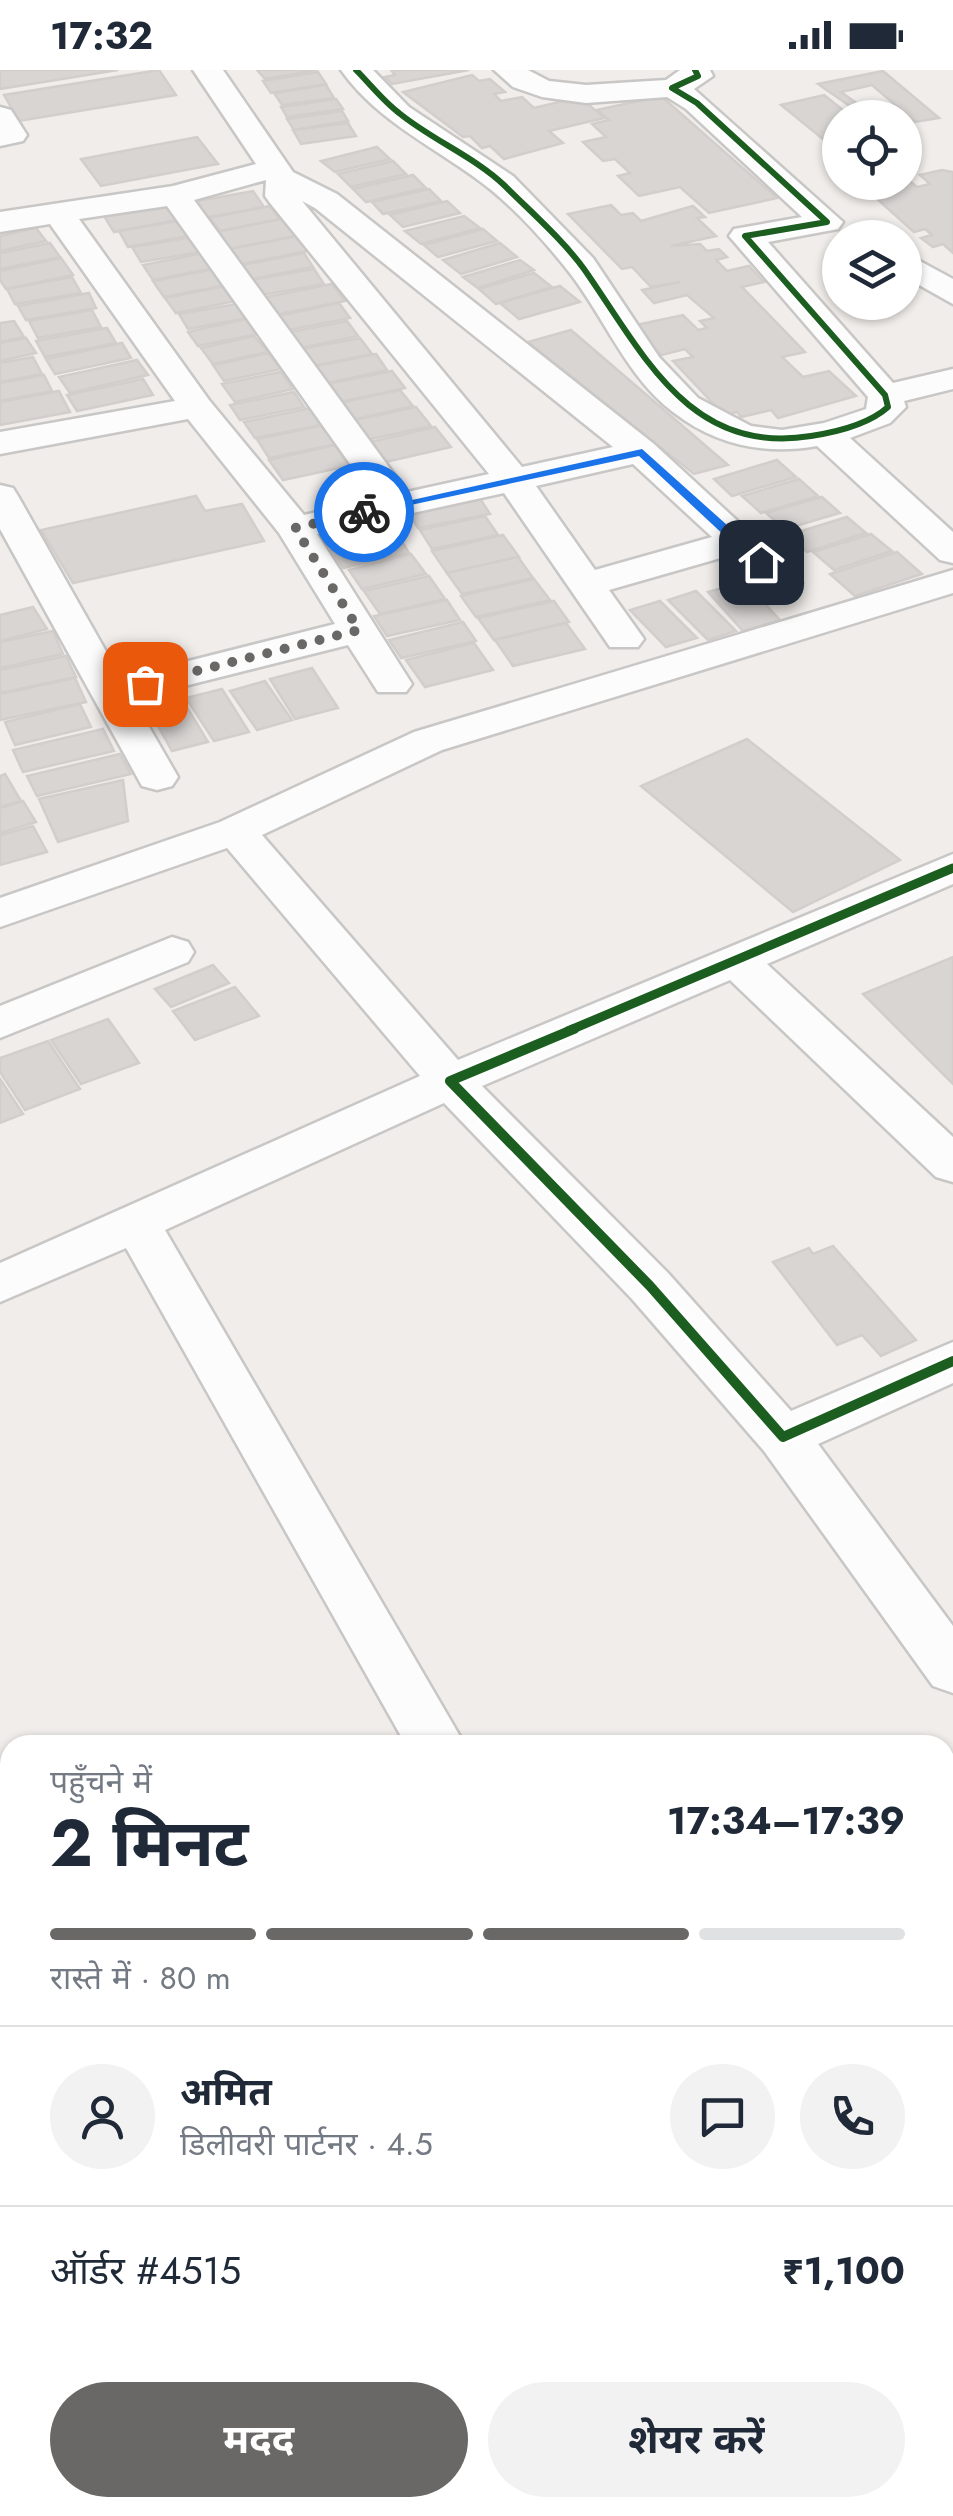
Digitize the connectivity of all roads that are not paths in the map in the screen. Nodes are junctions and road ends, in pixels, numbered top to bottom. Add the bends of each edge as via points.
1 (208, 70) edge
2 (356, 70) edge
3 (509, 70) edge
4 (684, 79) edge
5 (0, 116) edge
6 (0, 138) edge
7 (278, 174) junction
8 (175, 195) junction
9 (57, 212) junction
10 (831, 220) edge
11 (0, 222) edge
12 (822, 231) edge
13 (922, 274) edge
14 (953, 294) edge
15 (953, 379) edge
16 (885, 395) junction
17 (197, 406) junction
18 (825, 434) junction
19 (0, 443) edge
20 (642, 452) junction
21 (513, 480) junction
22 (0, 496) edge
23 (397, 504) junction
24 (295, 528) junction
25 (944, 534) edge
26 (738, 542) junction
27 (40, 572) junction
28 (0, 579) edge
29 (953, 581) edge
30 (783, 582) dead end
31 (585, 584) junction
32 (359, 630) junction
33 (624, 639) dead end
34 (392, 684) dead end
35 (109, 693) junction
36 (157, 777) dead end
37 (235, 831) junction
38 (953, 868) edge
39 (0, 913) edge
40 (172, 952) dead end
41 (736, 960) junction
42 (0, 1023) edge
43 (450, 1081) junction
44 (953, 1165) edge
45 (136, 1223) junction
46 (0, 1284) edge
47 (953, 1362) edge
48 (782, 1437) junction
49 (953, 1669) edge
50 (430, 1735) edge

1 - 7 street
2 - 18 street via 398,113 502,183 581,265 646,364 686,405 742,436 782,442
3 - 4 street via 519,81 558,91 611,94
4 - 10 street via 696,103
5 - 6 street via 12,135
7 - 8 street
7 - 20 street via 326,201
7 - 21 street via 281,196
8 - 9 street
8 - 23 street
9 - 11 street
9 - 17 street
12 - 16 street via 745,236
13 - 14 street
15 - 16 street
16 - 18 street via 888,406 878,416
17 - 19 street
17 - 24 street
18 - 25 street
20 - 21 street
20 - 26 street
21 - 23 street
21 - 31 street
22 - 27 street
23 - 24 street
24 - 32 street
26 - 30 street
26 - 31 street
27 - 28 street
27 - 35 street
29 - 37 street via 428,741
31 - 33 street
32 - 34 street
32 - 35 street
35 - 36 street
37 - 39 street
37 - 43 street
38 - 41 street
40 - 42 street
41 - 43 street
41 - 44 street
43 - 45 street
43 - 48 street via 650,1286
45 - 46 street
45 - 50 street
47 - 48 street
48 - 49 street

